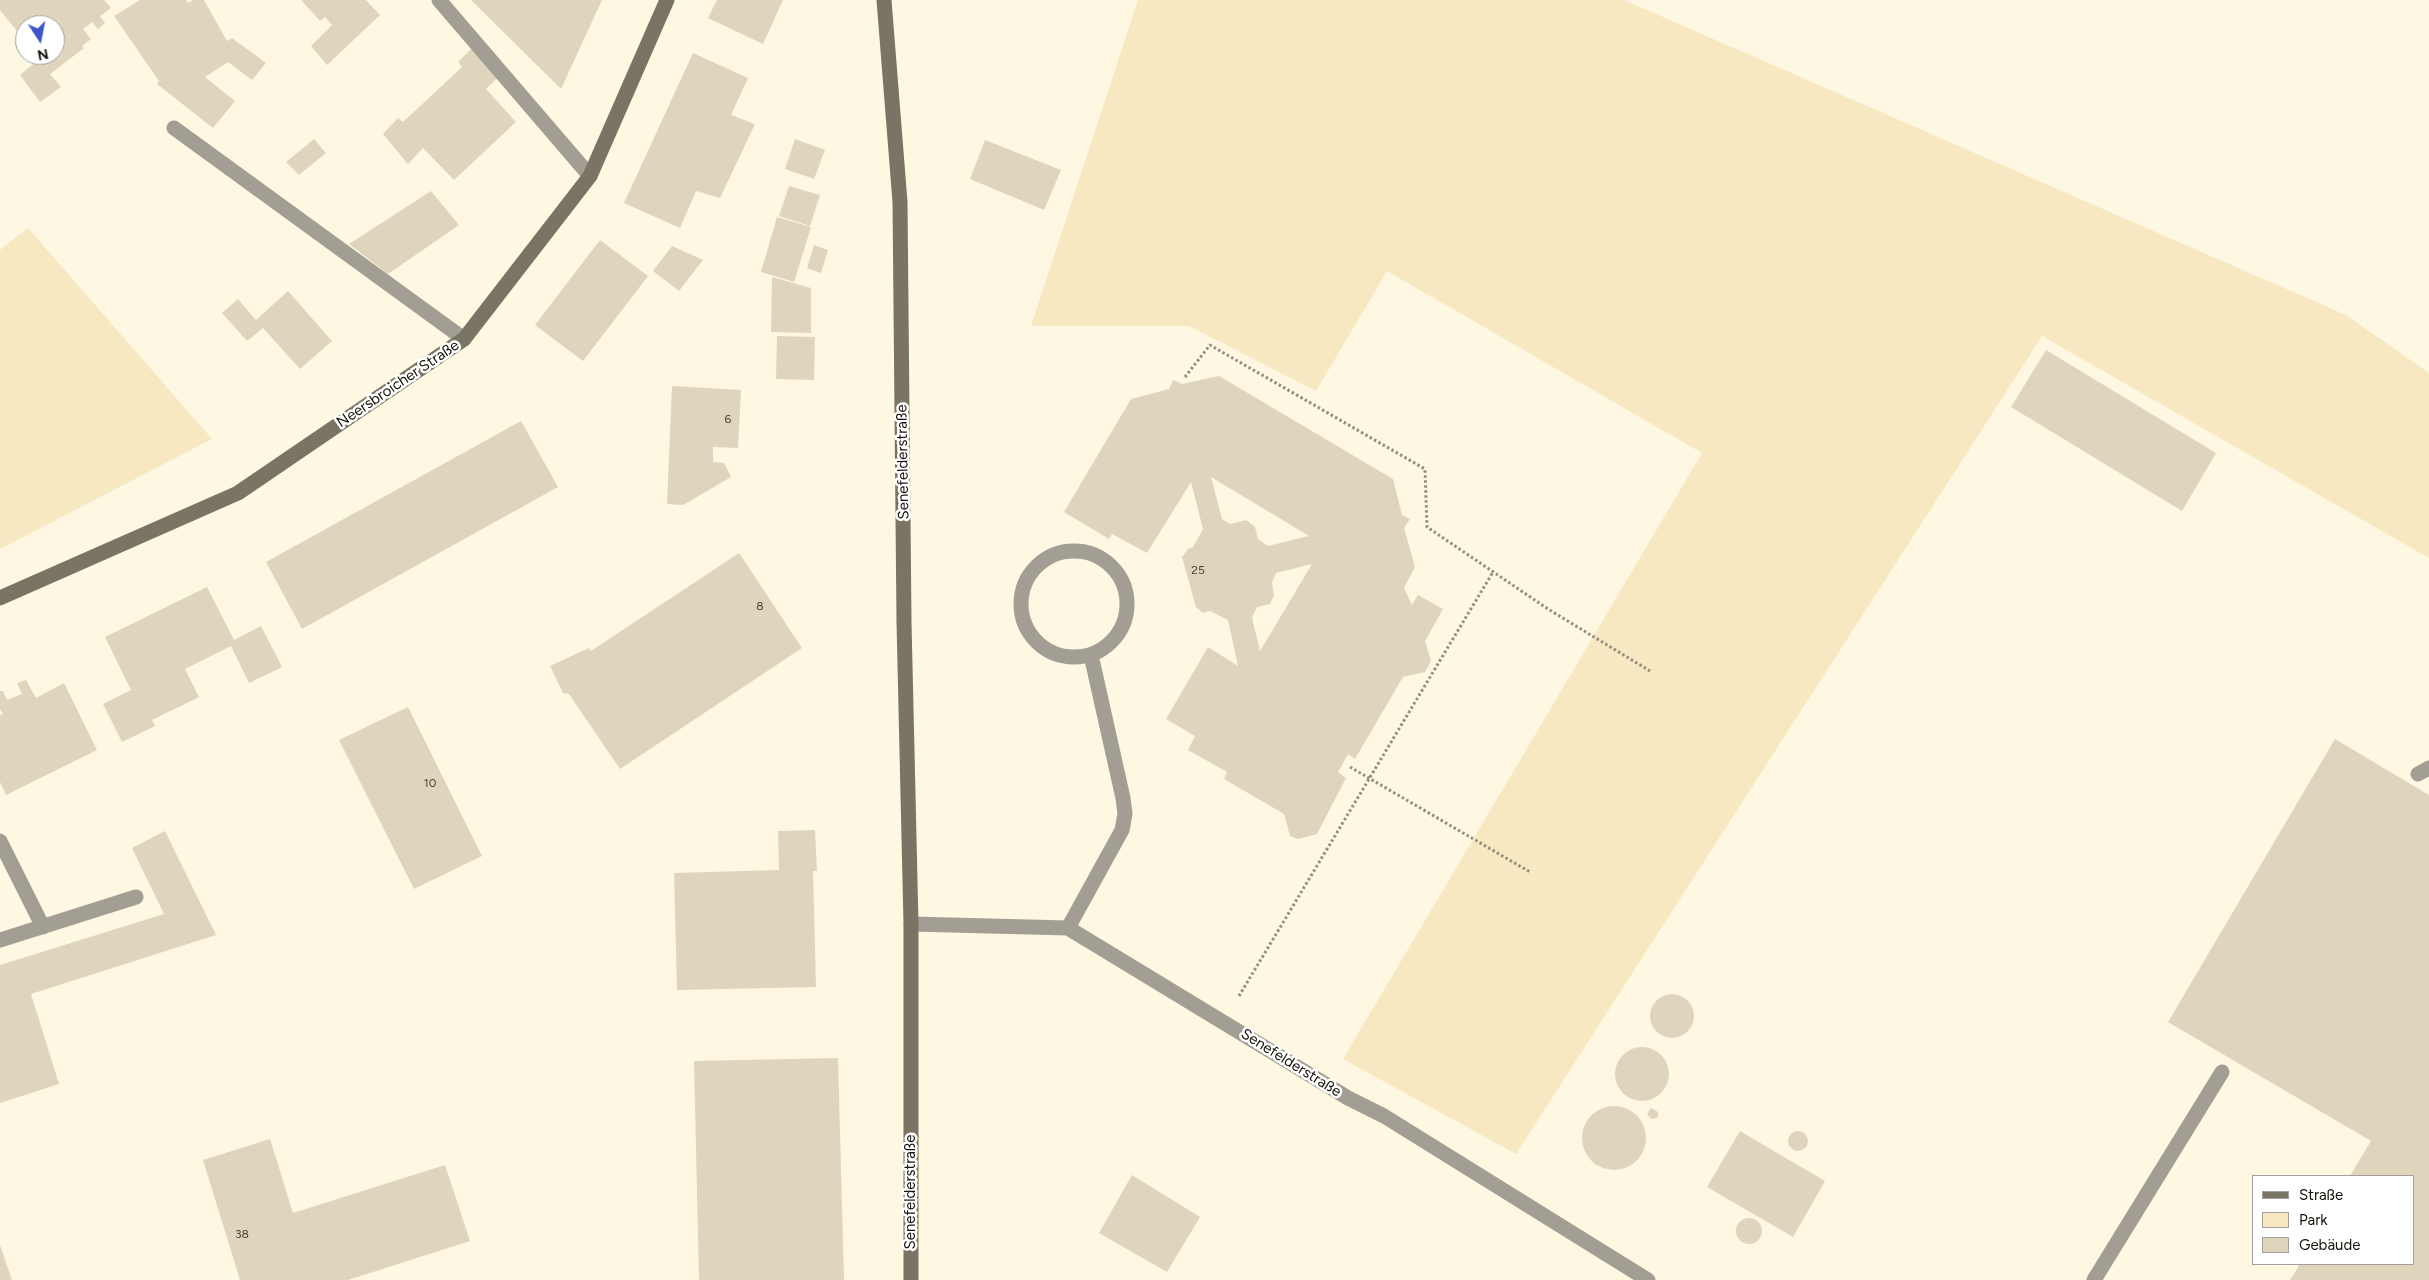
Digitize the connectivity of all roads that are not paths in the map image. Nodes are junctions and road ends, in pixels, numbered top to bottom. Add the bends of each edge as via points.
1 (439, 0) edge
2 (667, 0) edge
3 (884, 0) edge
4 (174, 128) dead end
5 (590, 176) junction
6 (464, 339) junction
7 (2, 593) edge
8 (1091, 655) junction
9 (0, 841) edge
10 (136, 897) dead end
11 (911, 924) junction
12 (42, 927) junction
13 (1068, 928) junction
14 (0, 940) edge
15 (2222, 1072) dead end
16 (911, 1280) edge
17 (1648, 1280) edge
18 (2094, 1280) edge

1 - 5 street
2 - 5 street, Neersbroicher Straße
3 - 11 street, Senefelderstraße via 900,202
4 - 6 street
5 - 6 street, Neersbroicher Straße
6 - 7 street, Neersbroicher Straße via 238,493
8 - 8 street via 1106,647 1118,634 1125,619 1127,602 1124,586 1104,560 1089,553 1072,551 1054,555 1039,564 1021,596 1022,614 1028,631 1039,645 1056,654 1073,657
8 - 13 street via 1125,814 1122,830
9 - 12 street
10 - 12 street
11 - 13 street, Senefelderstraße
11 - 16 street, Senefelderstraße
12 - 14 street
13 - 17 street, Senefelderstraße via 1348,1098 1384,1116
15 - 18 street

